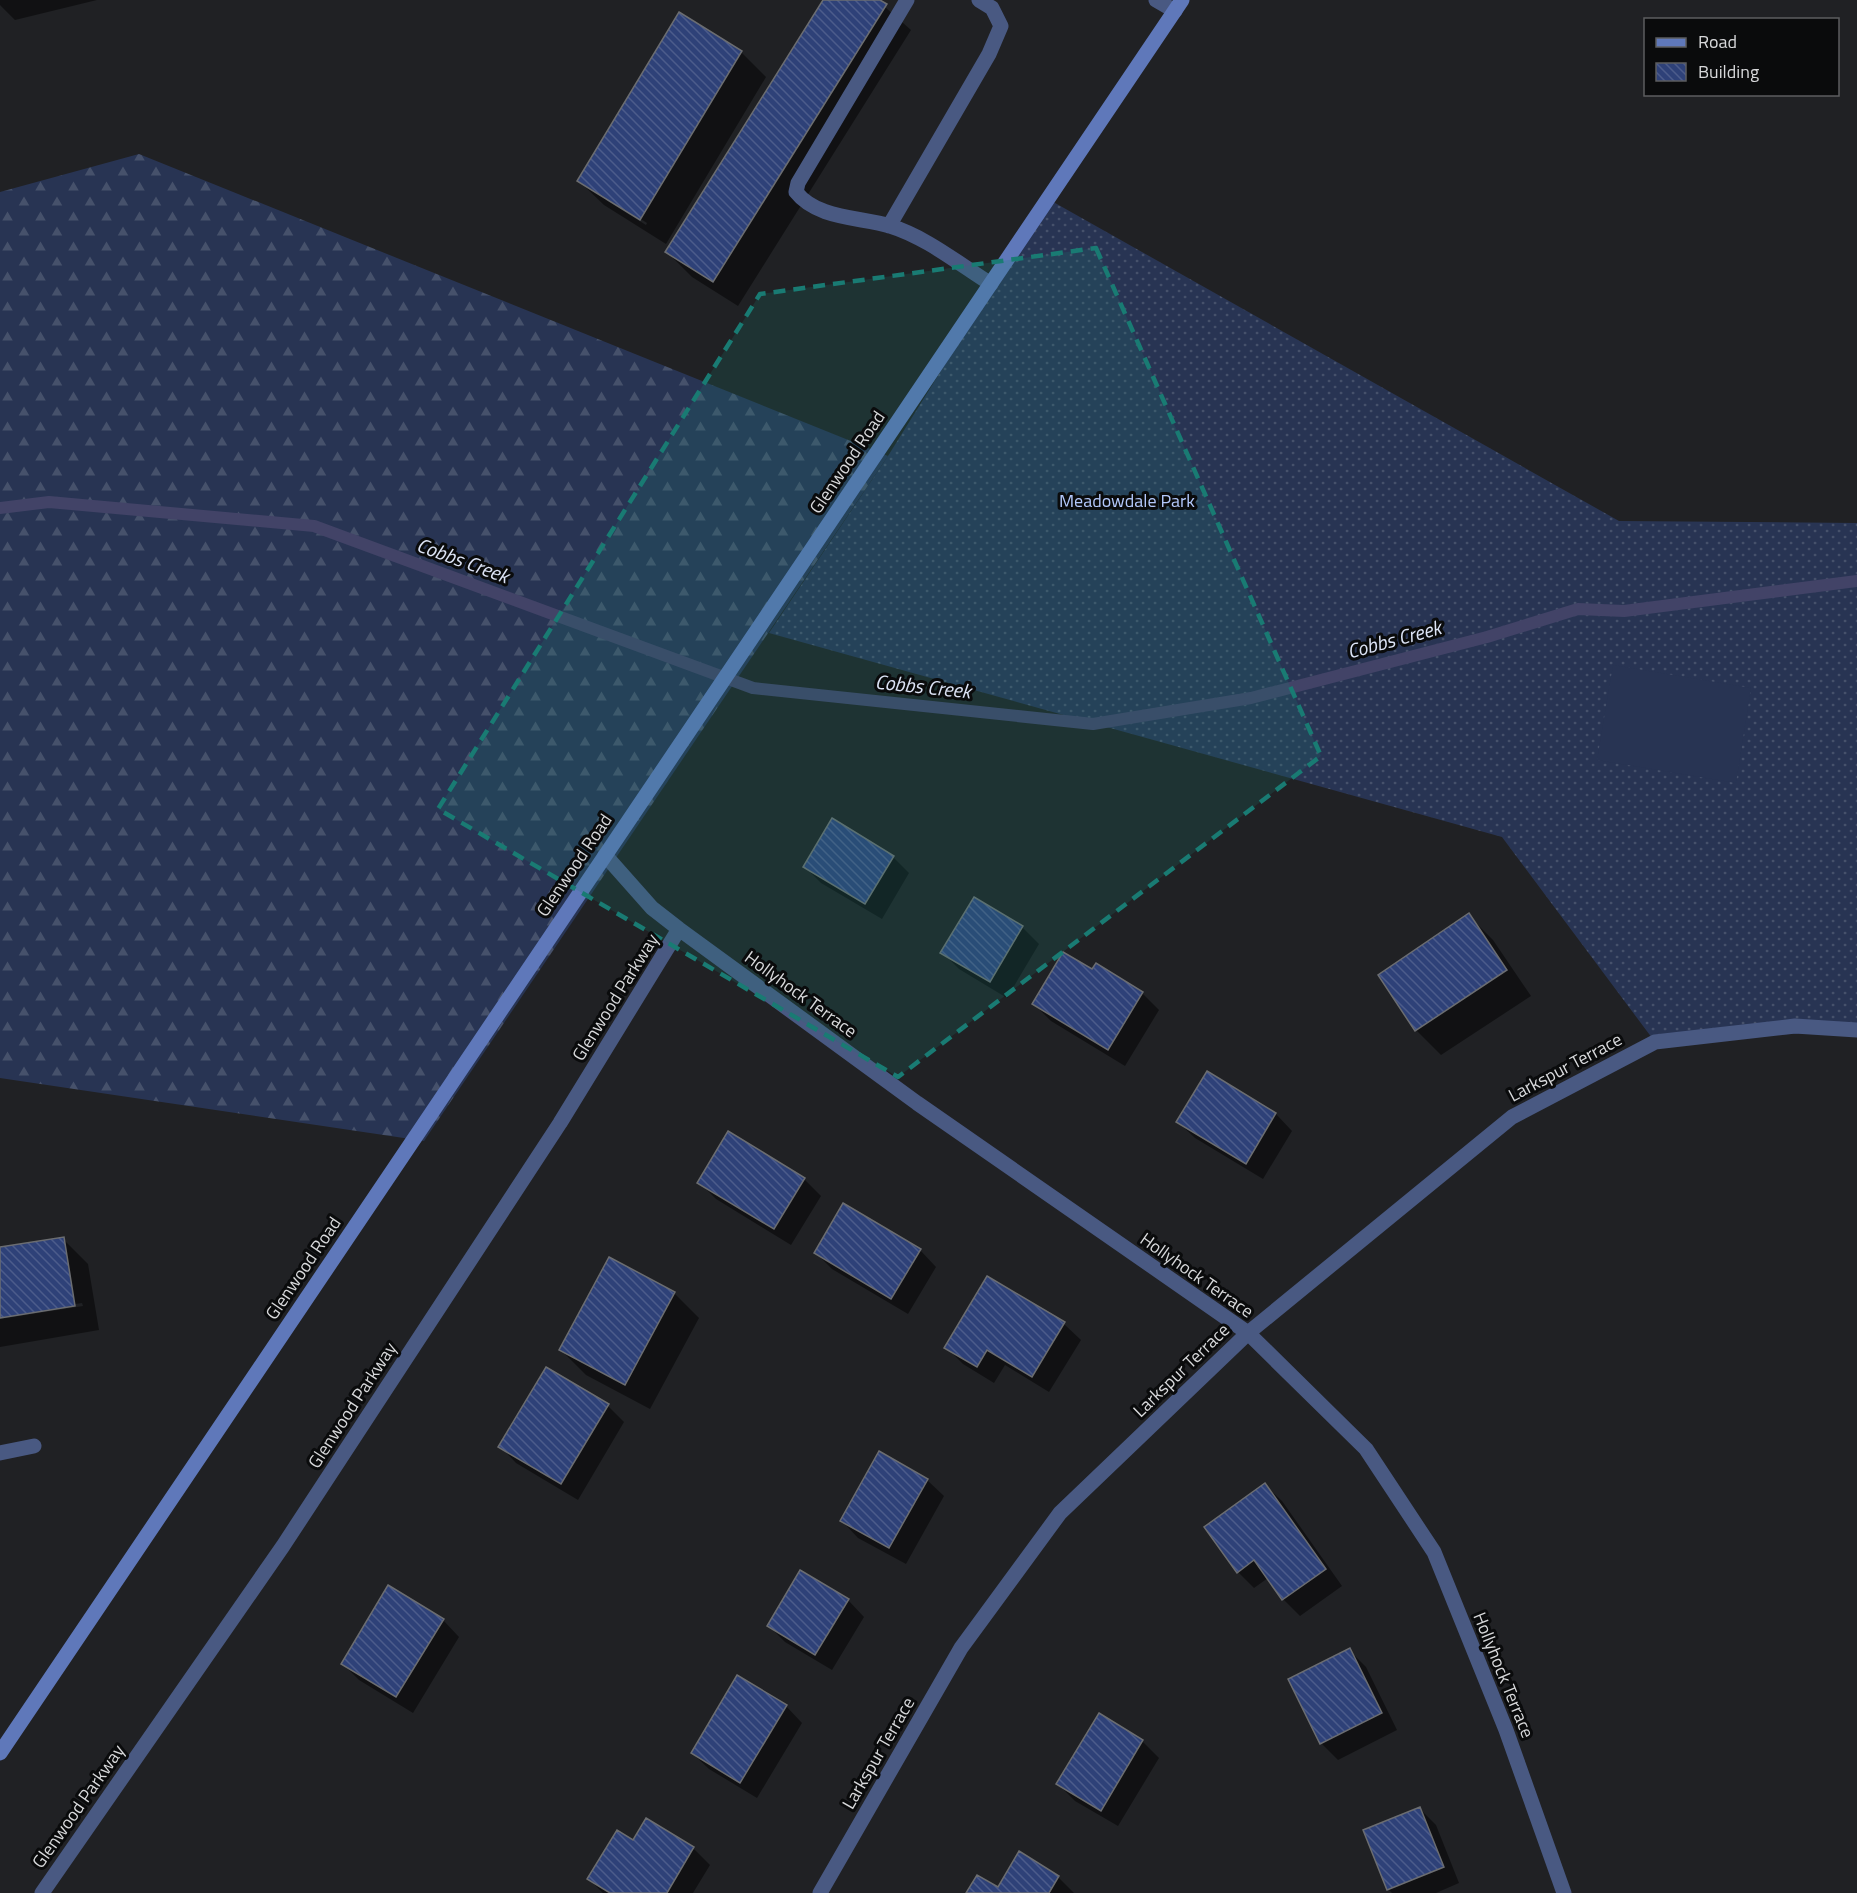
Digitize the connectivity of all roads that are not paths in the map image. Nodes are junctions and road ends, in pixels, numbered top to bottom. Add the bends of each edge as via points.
1 (907, 0) edge
2 (979, 0) edge
3 (1156, 0) edge
4 (1178, 6) edge
5 (889, 226) junction
6 (991, 284) junction
7 (605, 855) junction
8 (680, 929) junction
9 (1857, 1030) edge
10 (1248, 1333) junction
11 (34, 1446) dead end
12 (0, 1453) edge
13 (0, 1752) edge
14 (42, 1893) edge
15 (820, 1893) edge
16 (1564, 1893) edge

1 - 5 street via 796,192 806,204
2 - 5 street via 992,8 1001,26 989,54
3 - 4 street
4 - 6 main road, Glenwood Road
5 - 6 street via 916,237
6 - 7 main road, Glenwood Road
7 - 8 street, Hollyhock Terrace via 652,908
7 - 13 main road, Glenwood Road
8 - 10 street, Hollyhock Terrace via 917,1103
8 - 14 street, Glenwood Parkway via 560,1123 289,1536
9 - 10 street, Larkspur Terrace via 1796,1026 1655,1042 1512,1117
10 - 15 street, Larkspur Terrace via 1060,1513 961,1648
10 - 16 street, Hollyhock Terrace via 1366,1449 1434,1552 1506,1730
11 - 12 street

